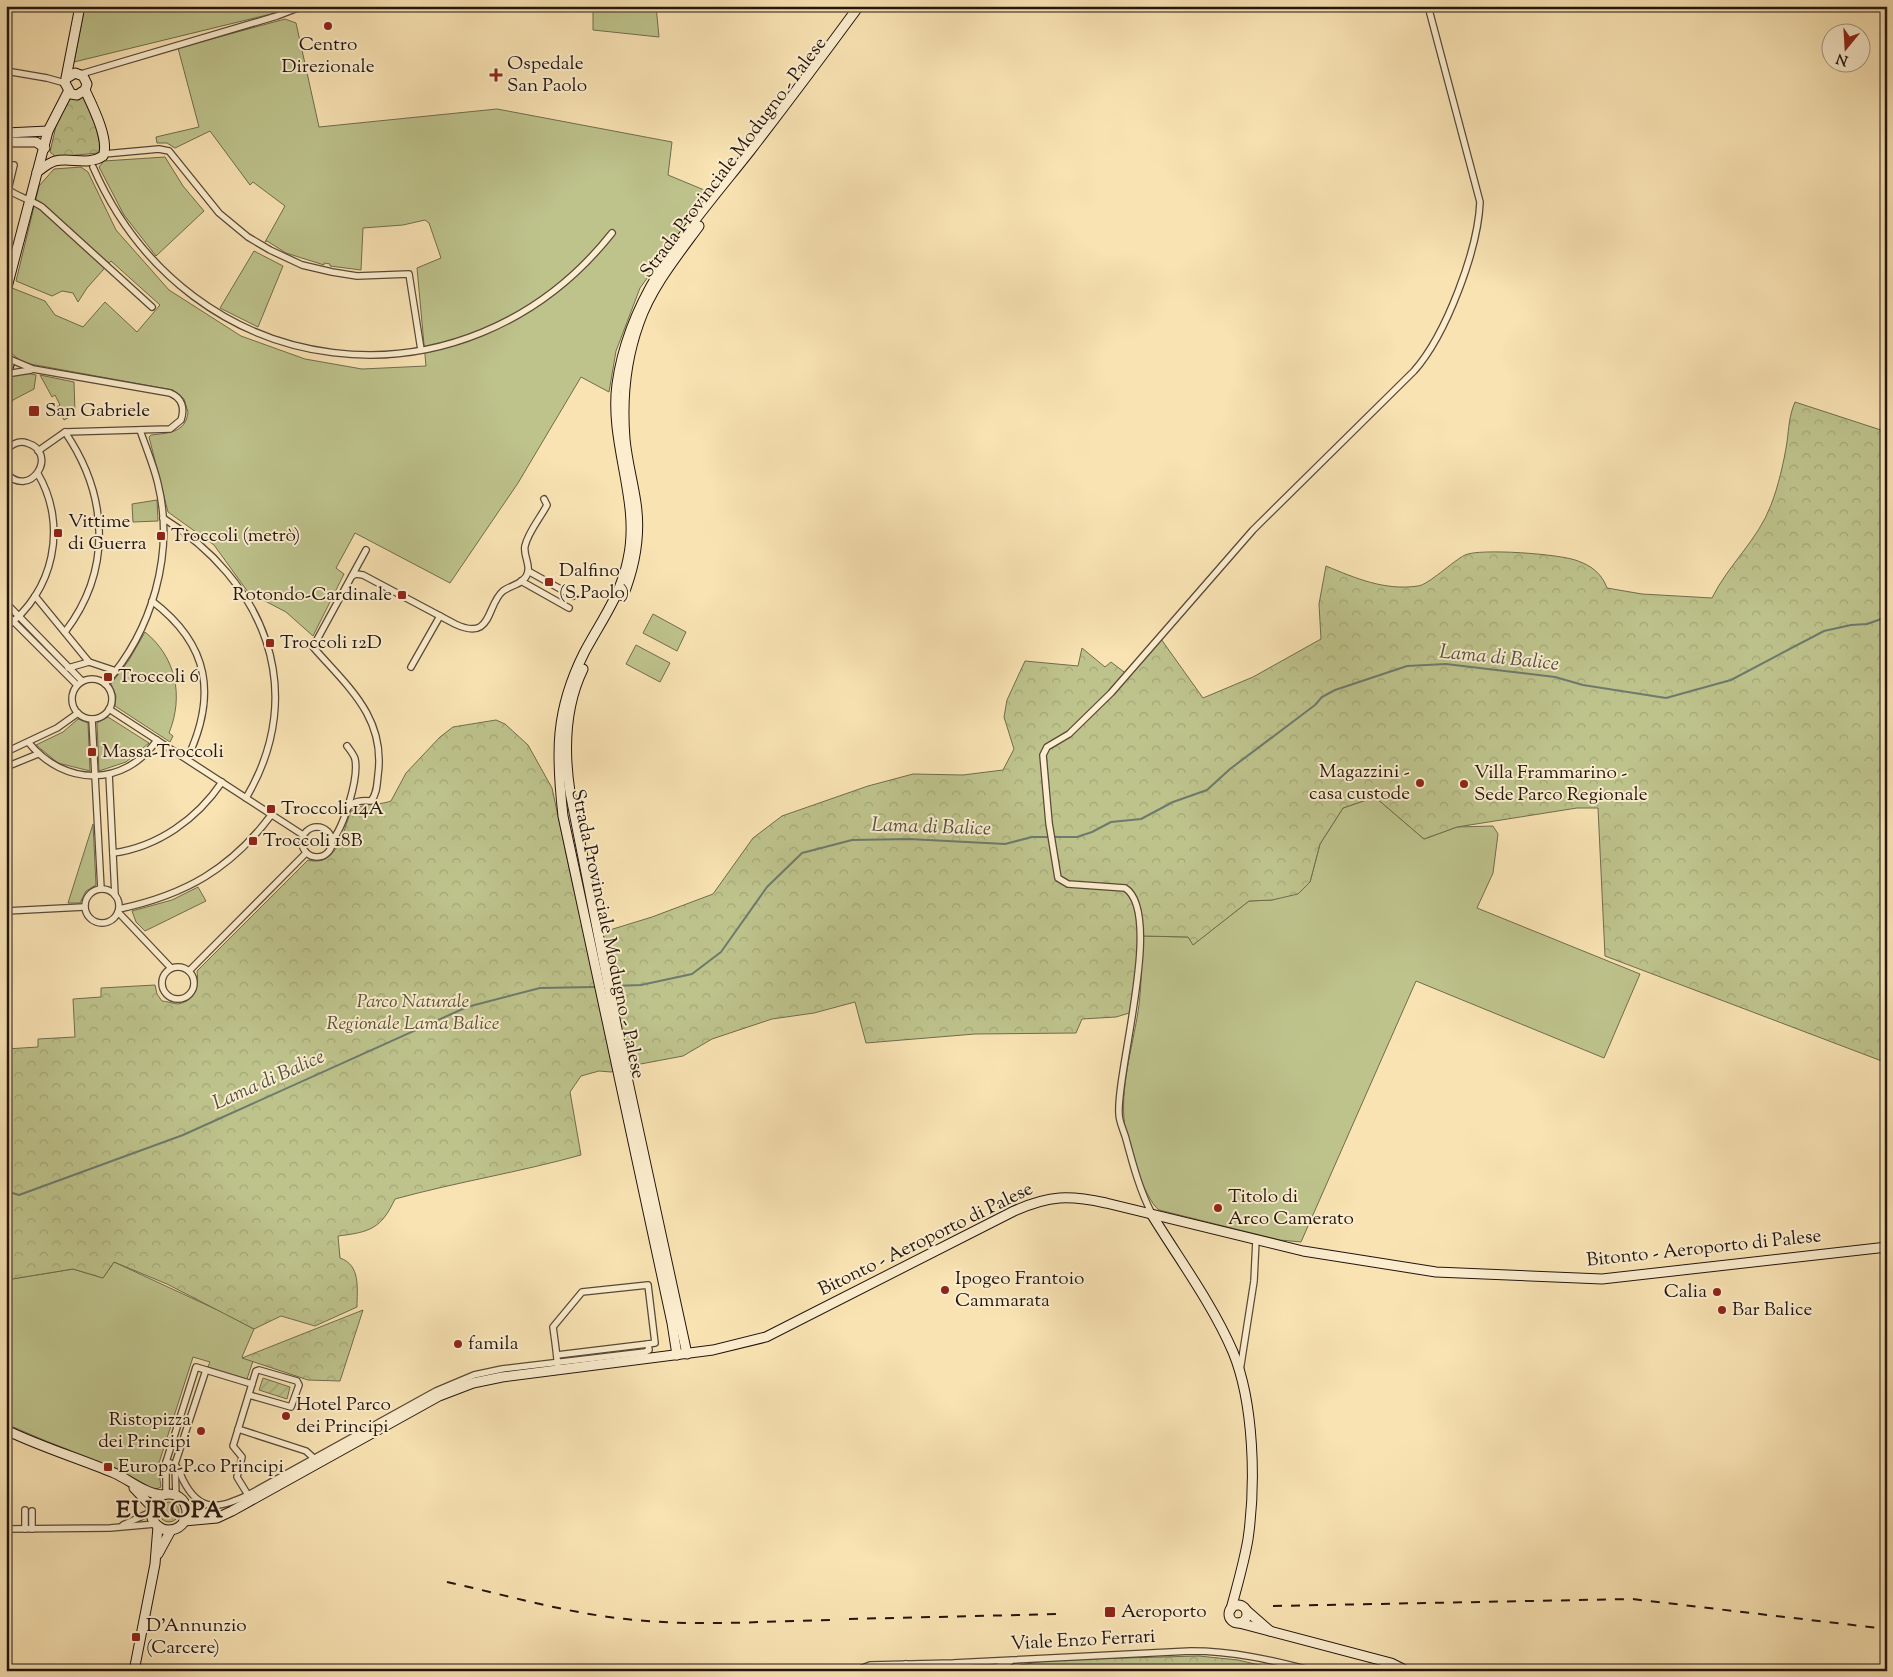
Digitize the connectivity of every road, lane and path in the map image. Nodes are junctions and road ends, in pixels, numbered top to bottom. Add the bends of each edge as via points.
1 (80, 6) edge
2 (303, 6) edge
3 (859, 6) edge
4 (867, 6) edge
5 (1428, 6) edge
6 (98, 67) junction
7 (6, 71) edge
8 (71, 80) junction
9 (86, 87) junction
10 (48, 131) junction
11 (6, 133) edge
12 (6, 142) edge
13 (45, 148) junction
14 (98, 160) junction
15 (56, 161) junction
16 (6, 165) edge
17 (37, 172) junction
18 (7, 189) edge
19 (30, 200) junction
20 (612, 233) dead end
21 (6, 252) edge
22 (16, 254) junction
23 (6, 291) edge
24 (152, 307) dead end
25 (421, 350) junction
26 (7, 357) edge
27 (33, 369) junction
28 (6, 373) edge
29 (140, 430) junction
30 (65, 432) junction
31 (6, 450) edge
32 (38, 451) junction
33 (38, 474) junction
34 (7, 475) edge
35 (544, 499) dead end
36 (162, 518) junction
37 (366, 550) dead end
38 (528, 571) junction
39 (350, 578) junction
40 (521, 581) junction
41 (35, 596) junction
42 (573, 596) dead end
43 (152, 600) junction
44 (6, 603) edge
45 (569, 608) dead end
46 (6, 614) edge
47 (440, 616) junction
48 (19, 617) junction
49 (14, 621) junction
50 (6, 627) edge
51 (65, 632) junction
52 (89, 662) junction
53 (411, 667) dead end
54 (68, 668) junction
55 (116, 671) junction
56 (80, 683) junction
57 (105, 684) junction
58 (109, 709) junction
59 (78, 713) junction
60 (92, 719) junction
61 (157, 740) junction
62 (29, 743) junction
63 (347, 746) dead end
64 (6, 752) edge
65 (38, 754) junction
66 (187, 759) junction
67 (6, 767) edge
68 (109, 774) junction
69 (95, 776) junction
70 (222, 782) junction
71 (246, 798) junction
72 (347, 808) junction
73 (272, 814) junction
74 (303, 835) junction
75 (332, 842) junction
76 (113, 853) junction
77 (306, 853) junction
78 (101, 889) junction
79 (115, 895) junction
80 (84, 907) junction
81 (6, 911) edge
82 (119, 911) junction
83 (591, 925) junction
84 (171, 968) junction
85 (189, 972) junction
86 (619, 1055) junction
87 (1152, 1215) junction
88 (1256, 1240) junction
89 (1887, 1247) edge
90 (648, 1344) junction
91 (687, 1354) junction
92 (557, 1355) junction
93 (677, 1355) junction
94 (558, 1366) junction
95 (206, 1370) junction
96 (1240, 1373) junction
97 (252, 1384) junction
98 (189, 1390) junction
99 (199, 1393) junction
100 (249, 1394) junction
101 (439, 1396) junction
102 (421, 1399) junction
103 (397, 1420) junction
104 (381, 1422) junction
105 (238, 1429) junction
106 (6, 1430) edge
107 (317, 1461) junction
108 (166, 1462) junction
109 (175, 1464) junction
110 (113, 1473) junction
111 (282, 1484) junction
112 (164, 1495) junction
113 (248, 1495) junction
114 (176, 1496) junction
115 (186, 1507) junction
116 (25, 1510) dead end
117 (32, 1510) dead end
118 (151, 1510) junction
119 (223, 1515) junction
120 (184, 1521) junction
121 (156, 1525) junction
122 (116, 1528) junction
123 (6, 1529) edge
124 (25, 1529) junction
125 (32, 1529) junction
126 (171, 1530) junction
127 (155, 1564) junction
128 (1238, 1586) junction
129 (1231, 1609) junction
130 (1245, 1609) junction
131 (1239, 1623) junction
132 (1272, 1632) junction
133 (1016, 1660) junction
134 (1283, 1663) junction
135 (911, 1667) edge
136 (926, 1667) junction
137 (948, 1670) edge
138 (134, 1671) edge
139 (855, 1671) edge
140 (1298, 1671) edge
141 (1313, 1671) edge
142 (1406, 1671) edge

1 - 8 main road via 69,58
2 - 6 street
3 - 83 main road, Strada Provinciale Modugno - Palese via 672,251 640,304 623,354 616,412 618,443 630,507 629,557 614,601 566,694 558,740 563,816
4 - 83 main road, Strada Provinciale Modugno - Palese via 690,238 658,286 639,323 630,356 624,410 625,441 637,505 636,556 621,601 581,673 567,737 566,761
5 - 87 street via 1480,202 1471,248 1442,329 1414,371 1253,530 1111,693 1069,734 1047,747 1043,759 1058,878 1064,882 1120,886 1128,890 1136,901 1139,958 1119,1114 1133,1167
6 - 8 street
6 - 9 street
7 - 8 street
8 - 9 main road via 85,78
8 - 9 main road via 77,95
8 - 10 main road
9 - 14 main road via 105,146
10 - 11 main road
10 - 13 main road
12 - 13 main road via 36,142
13 - 15 main road via 46,154
13 - 17 main road
14 - 15 main road
14 - 25 street via 114,210 134,240 182,289 216,312 265,336 322,352 353,354
14 - 25 street via 159,149 169,151 218,213 248,237 302,265 358,276 409,274
15 - 17 main road
16 - 18 street via 14,165
17 - 19 main road
18 - 19 street
19 - 22 main road
19 - 24 street via 42,207
20 - 25 street via 582,267 534,306 477,335
21 - 22 street
22 - 23 main road
26 - 27 street
26 - 28 main road
27 - 28 street
27 - 29 street via 170,393 180,400 183,414 176,426
29 - 30 street
29 - 36 street via 158,485
30 - 32 street
30 - 51 street via 91,478 100,537 92,583
31 - 32 street via 23,442
32 - 33 street via 42,465
33 - 34 street via 23,481
33 - 41 street via 51,505 54,532 49,566
35 - 38 street via 547,505 525,547
36 - 43 street via 162,557
36 - 71 street via 196,542 235,581 253,608 267,643 274,673 274,716 265,760
37 - 39 street
38 - 40 street
38 - 42 street
39 - 47 street via 356,574 364,575
39 - 72 street via 313,647 359,698 371,720 376,742 379,768 374,797 371,801 360,800
40 - 45 street
40 - 47 street via 502,591 485,623 475,628 466,629
41 - 48 street
41 - 51 street
43 - 55 street via 142,627
43 - 66 street via 185,631 205,682 205,708
44 - 48 street
46 - 49 street
47 - 53 street
48 - 49 street
48 - 54 street
49 - 50 street
49 - 56 street
51 - 52 street
52 - 54 street
52 - 55 street
54 - 56 street
55 - 57 street
56 - 57 street via 94,679
56 - 59 street via 72,699
57 - 58 street via 111,694
58 - 60 street
58 - 61 street
59 - 60 street
59 - 62 street
60 - 69 street
61 - 66 street
61 - 68 street via 134,763
62 - 64 street
62 - 65 street
63 - 72 street via 355,758 356,769
65 - 67 street
65 - 69 street via 68,772
66 - 70 street
68 - 69 street
68 - 76 street
69 - 78 street
70 - 71 street
70 - 76 street via 206,804 181,825 138,848
71 - 73 street
72 - 75 street
73 - 74 street
73 - 82 street via 242,850 212,873 167,896
74 - 75 street via 312,828 321,828 329,833
74 - 77 street via 302,845
75 - 77 street via 328,851 320,856
76 - 79 street
77 - 85 street
78 - 79 street
78 - 80 street via 89,895
79 - 82 street
80 - 81 street
80 - 82 street via 88,917 99,924 112,920
82 - 84 street
83 - 86 main road, Strada Provinciale Modugno - Palese
84 - 85 street via 182,967
84 - 85 street via 163,975 161,986 166,996 176,1000 187,997 194,988
86 - 91 main road, Strada Provinciale Modugno - Palese
86 - 93 main road, Strada Provinciale Modugno - Palese
87 - 88 main road, Bitonto - Aeroporto di Palese
87 - 91 main road, Bitonto - Aeroporto di Palese via 1075,1196 1041,1200 1014,1210 766,1337 737,1346
87 - 96 main road via 1224,1333
88 - 89 main road, Bitonto - Aeroporto di Palese via 1303,1251 1436,1272 1602,1279
88 - 96 street via 1254,1281
90 - 92 street
90 - 92 street via 655,1343 648,1286 582,1292 553,1327
90 - 94 street via 649,1350 645,1352
91 - 93 main road, Bitonto - Aeroporto di Palese
92 - 94 street
93 - 94 main road, Bitonto - Aeroporto di Palese
94 - 101 main road, Bitonto - Aeroporto di Palese via 480,1381
94 - 102 street via 502,1369 474,1375
95 - 97 street
95 - 98 street via 196,1366
95 - 99 street
96 - 128 main road via 1251,1476 1248,1539
97 - 100 street
97 - 100 street via 259,1370 299,1384 291,1407
98 - 99 street
98 - 108 street
99 - 109 street
100 - 105 street
101 - 102 street
101 - 103 main road, Bitonto - Aeroporto di Palese
102 - 104 street
103 - 104 street
103 - 107 main road, Bitonto - Aeroporto di Palese
104 - 107 street
105 - 107 street via 306,1451
105 - 113 street via 233,1446 242,1457 237,1477
106 - 110 main road
107 - 111 main road, Bitonto - Aeroporto di Palese
107 - 113 street
108 - 109 street
108 - 112 street
109 - 113 street via 194,1496 207,1505 229,1504
109 - 114 street
110 - 112 main road via 155,1495
110 - 118 main road via 131,1485
111 - 113 street
111 - 119 main road, Bitonto - Aeroporto di Palese
112 - 114 main road
112 - 118 main road via 158,1498
114 - 115 main road
115 - 119 main road via 201,1513
115 - 120 main road
116 - 124 street
117 - 125 street
118 - 121 main road
118 - 122 street
119 - 120 main road, Bitonto - Aeroporto di Palese
120 - 126 main road
121 - 122 street
121 - 126 main road
121 - 127 main road
122 - 125 street
123 - 124 street
124 - 125 street
126 - 127 main road
127 - 138 main road
128 - 129 main road
128 - 130 main road
129 - 130 main road via 1238,1605
129 - 131 main road via 1230,1619
130 - 131 main road via 1246,1619
130 - 132 main road
131 - 132 main road
132 - 142 main road via 1391,1663
133 - 134 street, Viale Enzo Ferrari via 1220,1651
133 - 135 street, Viale Enzo Ferrari
133 - 136 street via 999,1664
133 - 137 street via 996,1667
134 - 140 street
134 - 141 street, Viale Enzo Ferrari
135 - 136 street
135 - 139 street, Viale Enzo Ferrari via 870,1665
136 - 137 street

